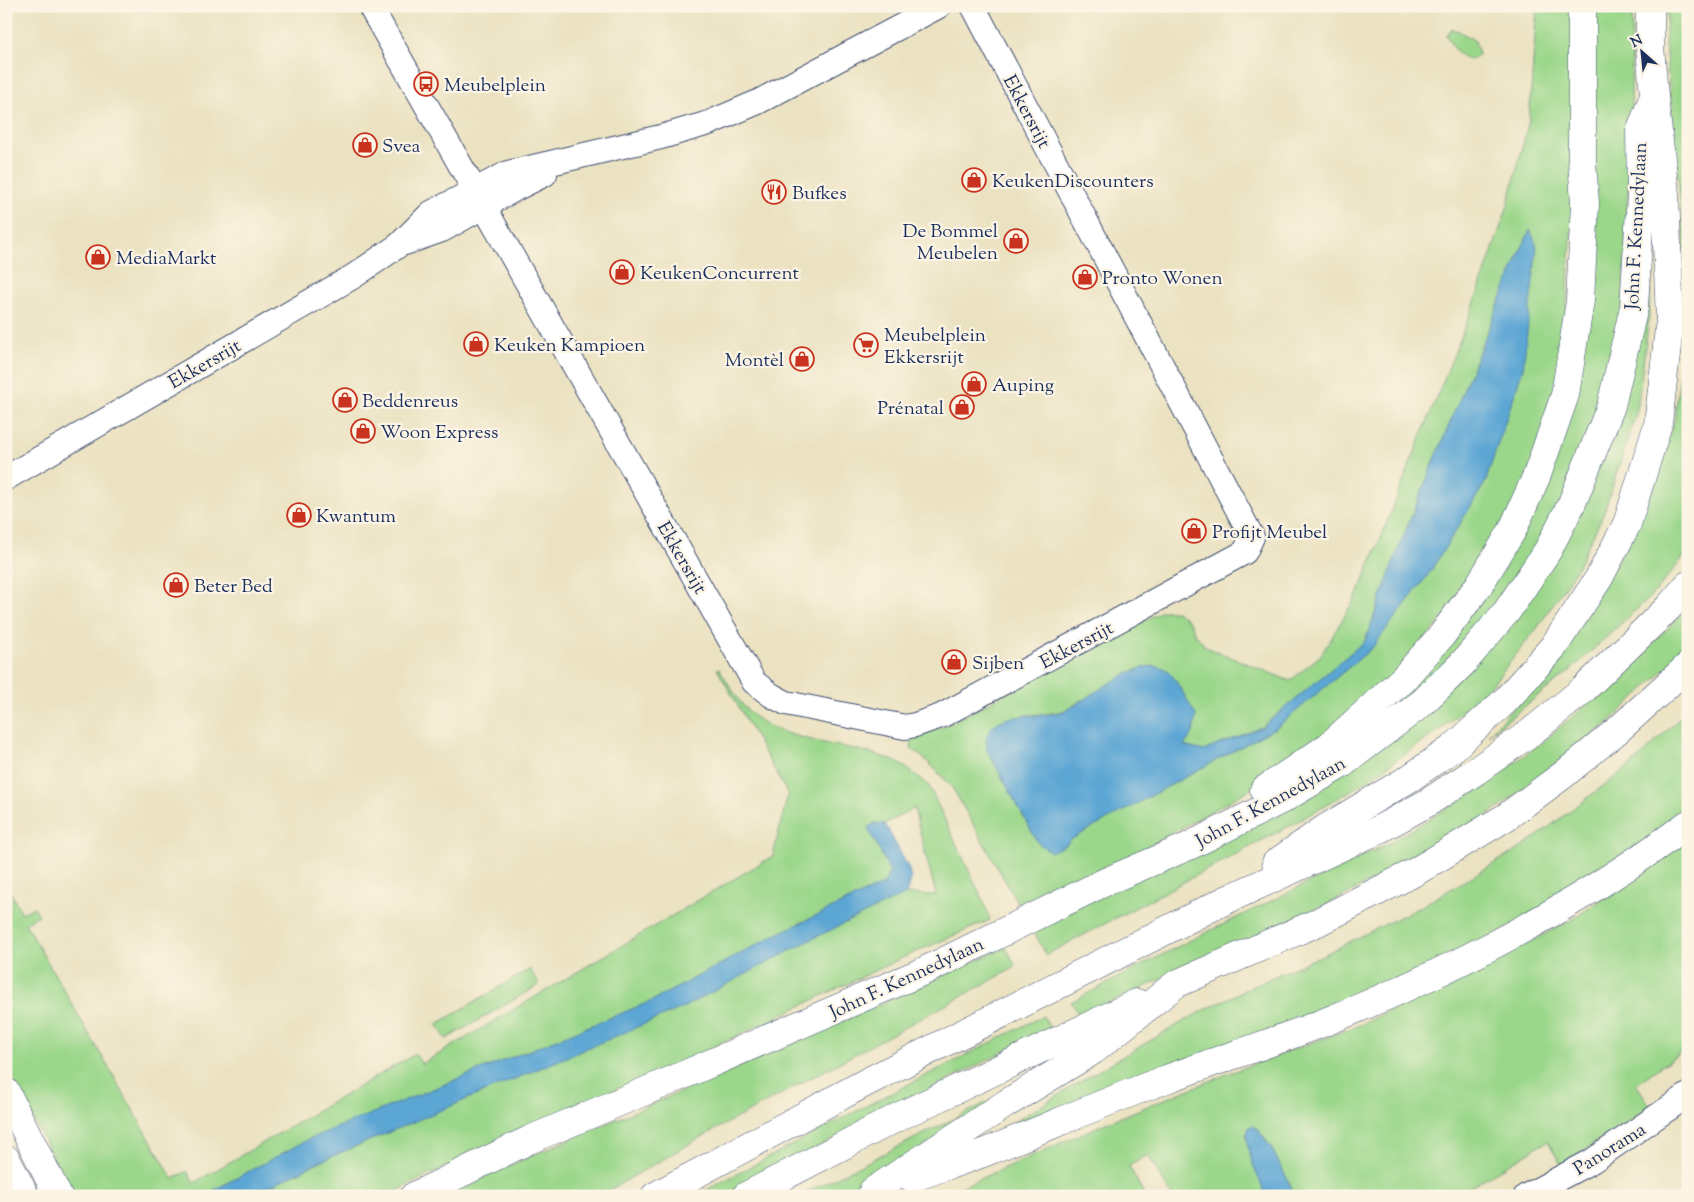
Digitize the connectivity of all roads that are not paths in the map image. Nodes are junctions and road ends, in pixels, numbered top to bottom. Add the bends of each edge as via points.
1 (370, 6) edge
2 (939, 6) edge
3 (973, 6) edge
4 (1582, 6) edge
5 (1650, 6) edge
6 (1654, 96) junction
7 (480, 197) junction
8 (6, 478) edge
9 (1688, 585) edge
10 (1688, 666) edge
11 (1688, 824) edge
12 (1105, 882) junction
13 (1224, 901) junction
14 (1176, 984) junction
15 (6, 1092) edge
16 (1688, 1095) edge
17 (6, 1159) edge
18 (870, 1194) edge
19 (25, 1196) edge
20 (58, 1196) edge
21 (414, 1196) edge
22 (655, 1196) edge
23 (746, 1196) edge
24 (1526, 1196) edge

1 - 7 street, Ekkersrijt
2 - 7 street, Ekkersrijt via 758,102 709,123 578,157
3 - 7 street, Ekkersrijt via 1252,537 1245,552 941,716 905,727 786,703 754,682
4 - 12 main road via 1585,202 1580,301 1565,395 1537,475 1512,531 1479,585 1442,635 1403,679 1329,746 1276,783
5 - 6 main road, John F. Kennedylaan
6 - 12 main road, John F. Kennedylaan via 1640,132 1641,194 1634,307 1611,406 1572,503 1548,550 1507,611 1463,663 1422,703 1342,764 1197,842
6 - 13 main road via 1665,194 1670,320 1658,424 1627,524 1599,578 1554,646 1474,730 1410,778 1326,828
7 - 8 street, Ekkersrijt via 442,230 399,245 354,276
9 - 13 main road via 1583,690 1476,771 1378,830
10 - 14 main road via 1619,729 1506,817 1415,872 1316,923
11 - 18 main road via 1563,906 1466,959 1400,990 1330,1020 1163,1080 991,1150
12 - 21 main road, John F. Kennedylaan via 924,970 529,1140
13 - 22 main road via 865,1083
14 - 18 main road via 1094,1050
14 - 23 main road via 907,1113
15 - 20 main road
16 - 24 street, Panorama via 1592,1162
17 - 19 main road

